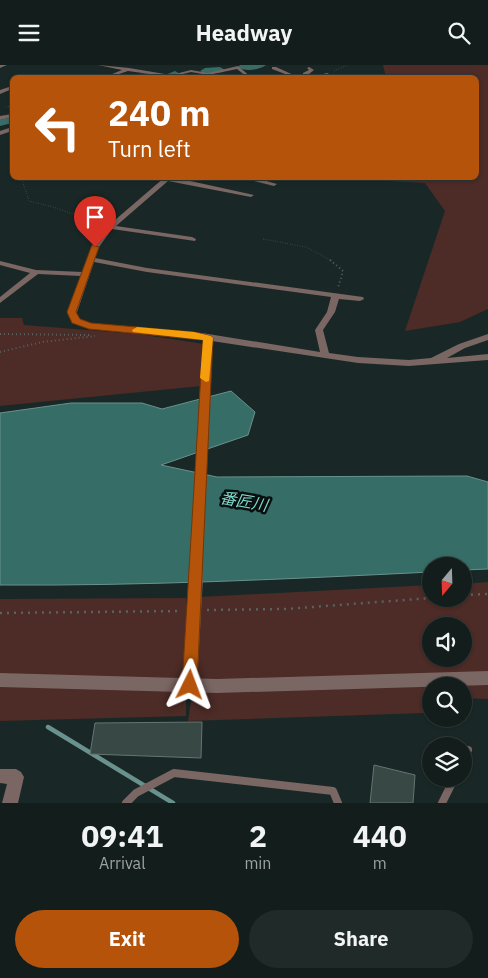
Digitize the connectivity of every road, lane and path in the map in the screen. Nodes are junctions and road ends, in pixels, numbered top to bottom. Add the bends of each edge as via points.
1 (4, 65) edge
2 (100, 65) edge
3 (113, 65) edge
4 (244, 65) edge
5 (348, 65) edge
6 (0, 67) edge
7 (238, 67) junction
8 (274, 68) dead end
9 (296, 68) dead end
10 (308, 68) dead end
11 (130, 69) junction
12 (287, 74) junction
13 (327, 74) joint
14 (113, 75) edge
15 (156, 75) edge
16 (175, 75) edge
17 (247, 75) edge
18 (290, 75) edge
19 (309, 75) edge
20 (323, 75) edge
21 (10, 106) edge
22 (6, 107) dead end
23 (22, 180) edge
24 (167, 180) edge
25 (179, 180) edge
26 (255, 180) edge
27 (274, 184) dead end
28 (251, 195) dead end
29 (110, 227) junction
30 (192, 239) dead end
31 (263, 239) dead end
32 (91, 259) junction
33 (0, 263) edge
34 (36, 272) junction
35 (87, 274) junction
36 (336, 295) junction
37 (360, 299) dead end
38 (0, 301) edge
39 (100, 336) dead end
40 (488, 337) edge
41 (208, 338) junction
42 (0, 352) edge
43 (325, 355) junction
44 (488, 357) edge
45 (433, 361) junction
46 (488, 593) edge
47 (472, 594) edge
48 (422, 599) edge
49 (200, 610) dead end
50 (190, 611) dead end
51 (0, 613) edge
52 (488, 678) edge
53 (0, 680) edge
54 (190, 685) junction
55 (0, 776) edge
56 (450, 787) edge
57 (10, 803) edge
58 (126, 803) edge
59 (338, 803) edge
60 (442, 803) edge

1 - 6 street
2 - 3 street
3 - 11 street
4 - 7 street
5 - 13 path
7 - 16 street via 208,74 191,71
7 - 17 street
8 - 12 street
9 - 12 street
10 - 19 street via 312,70 305,74
11 - 14 street
11 - 15 street
12 - 18 street
13 - 20 street
21 - 22 path
23 - 29 path via 29,201
24 - 29 street
25 - 28 street
26 - 27 street
29 - 30 street
29 - 32 street via 95,247
31 - 36 path via 315,250 332,260 343,271
32 - 35 street
32 - 36 street via 147,270
33 - 34 street
34 - 35 street
34 - 38 street
35 - 41 street via 71,312 76,321 89,326
36 - 37 street
36 - 43 street via 331,312 319,330
39 - 42 path via 42,342
40 - 45 street
41 - 43 street
41 - 54 street, bridge
43 - 45 street via 409,363
44 - 45 street
46 - 47 path
48 - 49 path via 286,609
50 - 51 path
52 - 54 street
53 - 54 street
55 - 57 street via 16,777
56 - 60 lane
58 - 59 lane via 140,791 174,773 333,791

